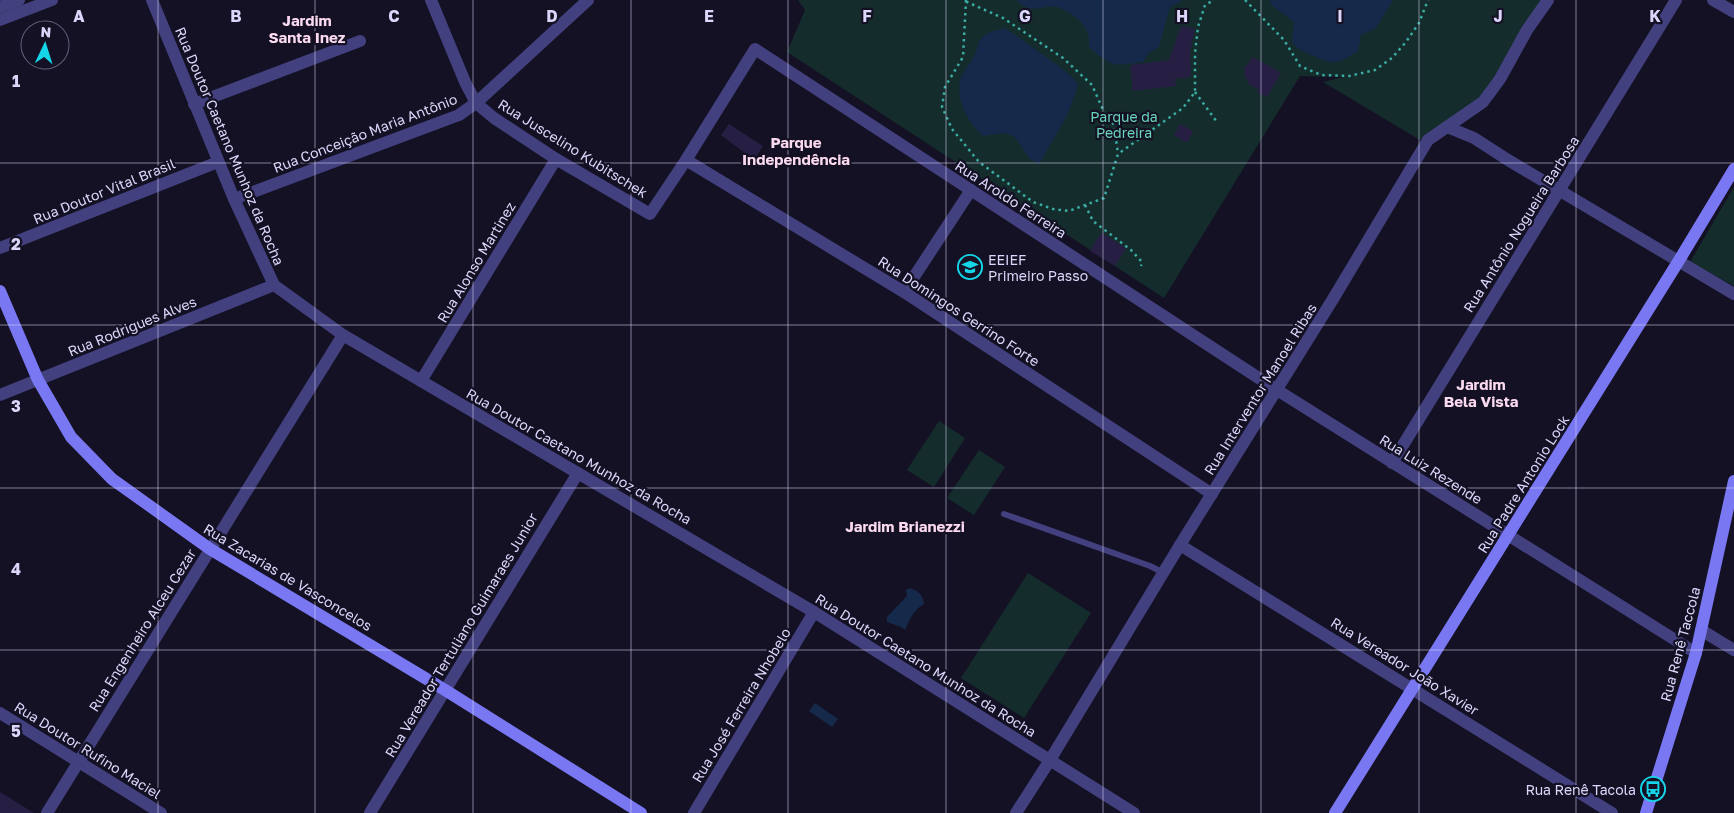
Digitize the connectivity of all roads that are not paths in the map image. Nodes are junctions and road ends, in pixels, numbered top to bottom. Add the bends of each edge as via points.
1 (19, 0) edge
2 (52, 0) edge
3 (152, 0) edge
4 (431, 0) edge
5 (588, 0) edge
6 (1548, 0) edge
7 (1676, 0) edge
8 (1713, 0) edge
9 (0, 7) edge
10 (1734, 12) edge
11 (0, 20) edge
12 (360, 41) dead end
13 (476, 103) junction
14 (194, 104) junction
15 (1447, 127) junction
16 (556, 159) junction
17 (686, 160) junction
18 (218, 162) junction
19 (1734, 169) edge
20 (971, 190) junction
21 (1559, 190) junction
22 (234, 199) junction
23 (0, 248) edge
24 (1678, 262) junction
25 (274, 285) junction
26 (0, 290) edge
27 (904, 292) junction
28 (1734, 294) edge
29 (344, 335) junction
30 (38, 380) junction
31 (421, 381) junction
32 (1277, 390) junction
33 (0, 395) edge
34 (1392, 463) junction
35 (578, 473) junction
36 (1734, 481) edge
37 (1212, 494) junction
38 (1004, 514) dead end
39 (1508, 534) junction
40 (1180, 545) junction
41 (210, 549) junction
42 (1164, 573) junction
43 (814, 612) junction
44 (1702, 630) junction
45 (1734, 650) edge
46 (1696, 653) junction
47 (1412, 688) junction
48 (445, 690) junction
49 (0, 713) edge
50 (1050, 760) junction
51 (78, 762) junction
52 (47, 813) edge
53 (160, 813) edge
54 (370, 813) edge
55 (641, 813) edge
56 (694, 813) edge
57 (1016, 813) edge
58 (1134, 813) edge
59 (1335, 813) edge
60 (1612, 813) edge
61 (1646, 813) edge

1 - 9 street
2 - 11 street
3 - 14 street, Rua Doutor Caetano Munhoz da Rocha
4 - 13 street, Rua Juscelino Kubitschek
5 - 13 street, Rua Conceição Maria Antônio
6 - 15 street, Rua Interventor Manoel Ribas via 1483,102
7 - 21 street, Rua Antônio Nogueira Barbosa
8 - 10 street
12 - 14 street
13 - 16 street, Rua Juscelino Kubitschek
13 - 22 street, Rua Conceição Maria Antônio via 459,115
14 - 18 street, Rua Doutor Caetano Munhoz da Rocha
15 - 21 street via 1474,138
15 - 32 street, Rua Interventor Manoel Ribas via 1428,140
16 - 17 street, Rua Juscelino Kubitschek via 650,214
16 - 31 street, Rua Alonso Martinez
17 - 20 street, Rua Aroldo Ferreira via 755,49
17 - 27 street, Rua Domingos Gerrino Forte
18 - 22 street, Rua Doutor Caetano Munhoz da Rocha
18 - 23 street, Rua Doutor Vital Brasil
19 - 24 main road, Rua Padre Antonio Lock
20 - 27 street
20 - 32 street, Rua Aroldo Ferreira
21 - 24 street
21 - 34 street, Rua Antônio Nogueira Barbosa
22 - 25 street, Rua Doutor Caetano Munhoz da Rocha
24 - 28 street
24 - 39 main road, Rua Padre Antonio Lock
25 - 29 street, Rua Doutor Caetano Munhoz da Rocha
25 - 30 street, Rua Rodrigues Alves
26 - 30 main road, Rua Zacarias de Vasconcelos
27 - 37 street, Rua Domingos Gerrino Forte
29 - 31 street, Rua Doutor Caetano Munhoz da Rocha
29 - 41 street, Rua Engenheiro Alceu Cezar
30 - 33 street, Rua Rodrigues Alves
30 - 41 main road, Rua Zacarias de Vasconcelos via 71,437 112,479
31 - 35 street, Rua Doutor Caetano Munhoz da Rocha
32 - 34 street, Rua Luiz Rezende
32 - 37 street, Rua Interventor Manoel Ribas
34 - 39 street, Rua Luiz Rezende
35 - 43 street, Rua Doutor Caetano Munhoz da Rocha
35 - 48 street, Rua Vereador Tertuliano Guimaraes Junior
36 - 44 main road, Rua Renê Taccola
37 - 40 street, Rua Interventor Manoel Ribas
38 - 42 lane
39 - 46 street, Rua Luiz Rezende
39 - 47 main road, Rua Padre Antonio Lock
40 - 42 street, Rua Interventor Manoel Ribas
40 - 47 street, Rua Vereador João Xavier
41 - 48 main road, Rua Zacarias de Vasconcelos
41 - 51 street, Rua Engenheiro Alceu Cezar
42 - 50 street, Rua Interventor Manoel Ribas
43 - 50 street, Rua Doutor Caetano Munhoz da Rocha
43 - 56 street, Rua José Ferreira Nhobelo
44 - 45 street
44 - 46 main road, Rua Renê Taccola
46 - 61 main road, Rua Renê Taccola
47 - 59 main road, Rua Padre Antonio Lock
47 - 60 street, Rua Vereador João Xavier
48 - 54 street, Rua Vereador Tertuliano Guimaraes Junior
48 - 55 main road, Rua Zacarias de Vasconcelos
49 - 51 street, Rua Doutor Rufino Maciel
50 - 57 street, Rua Interventor Manoel Ribas
50 - 58 street, Rua Doutor Caetano Munhoz da Rocha
51 - 52 street, Rua Engenheiro Alceu Cezar
51 - 53 street, Rua Doutor Rufino Maciel

